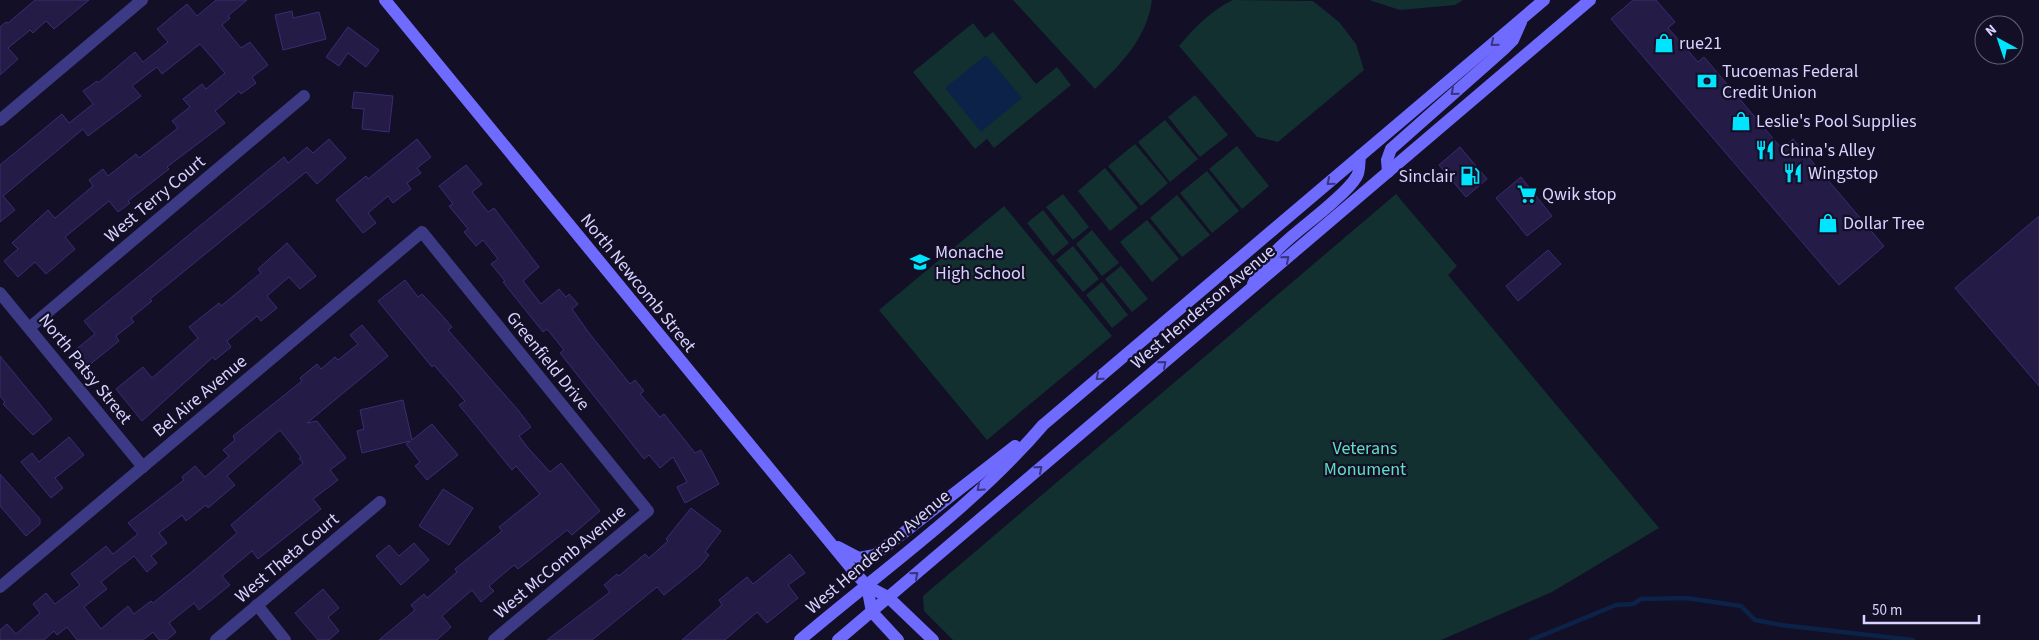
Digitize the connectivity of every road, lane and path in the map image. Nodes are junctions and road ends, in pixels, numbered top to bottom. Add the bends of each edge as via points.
1 (142, 0) edge
2 (385, 0) edge
3 (1544, 0) edge
4 (1590, 0) edge
5 (1521, 20) junction
6 (304, 96) dead end
7 (0, 120) edge
8 (1360, 156) junction
9 (1388, 172) junction
10 (422, 232) joint
11 (1251, 288) junction
12 (0, 293) edge
13 (29, 328) junction
14 (1043, 425) junction
15 (142, 467) junction
16 (380, 502) dead end
17 (648, 511) joint
18 (827, 540) junction
19 (1, 584) edge
20 (867, 586) junction
21 (888, 597) junction
22 (257, 605) junction
23 (872, 612) junction
24 (216, 640) edge
25 (285, 640) edge
26 (494, 640) edge
27 (800, 640) edge
28 (838, 640) edge
29 (898, 640) edge
30 (933, 640) edge

1 - 7 street
2 - 18 main road, North Newcomb Street
3 - 5 main road, West Henderson Avenue
4 - 9 main road, West Henderson Avenue
5 -> 8 main road, West Henderson Avenue
5 -> 9 main road via 1513,40 1504,49 1391,149 1387,160
6 - 13 street, West Terry Court
8 - 11 main road via 1359,174 1345,191 1286,240 1261,267
8 -> 14 main road, West Henderson Avenue
11 -> 9 main road, West Henderson Avenue
10 - 15 street, Bel Aire Avenue
10 - 17 street, Greenfield Drive
21 -> 11 main road, West Henderson Avenue
12 - 13 street, North Patsy Street
13 - 15 street, North Patsy Street
14 - 18 main road via 875,555 859,558
14 -> 20 main road, West Henderson Avenue via 1018,455
15 - 19 street, Bel Aire Avenue
16 - 22 street, West Theta Court
17 - 26 street, West McComb Avenue
18 - 20 main road, North Newcomb Street
20 - 21 main road, North Newcomb Street
20 - 23 main road
20 - 27 main road, West Henderson Avenue
21 - 23 main road, West Henderson Avenue
21 - 30 main road, North Newcomb Street
22 - 24 street, West Theta Court
22 - 25 street
23 - 28 main road, West Henderson Avenue
23 - 29 main road

